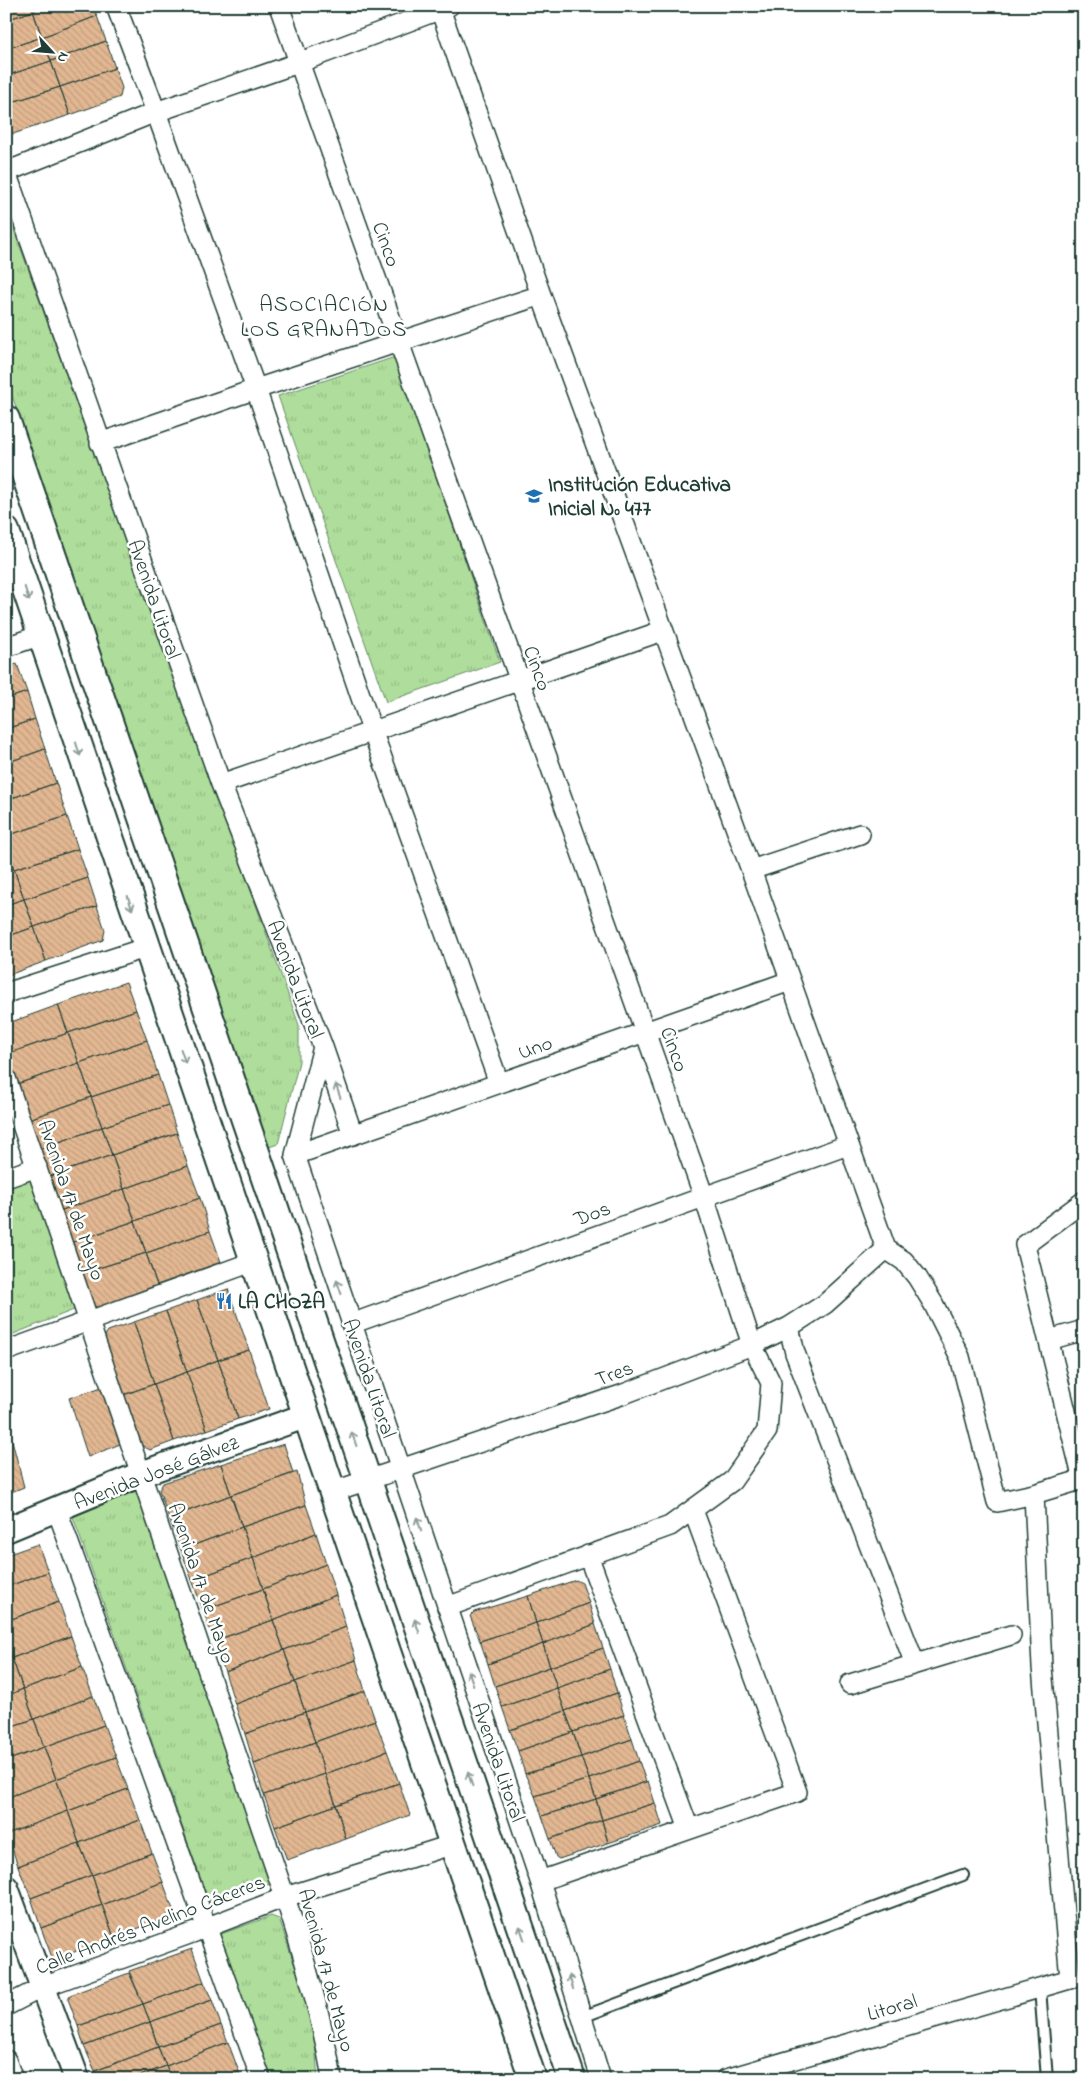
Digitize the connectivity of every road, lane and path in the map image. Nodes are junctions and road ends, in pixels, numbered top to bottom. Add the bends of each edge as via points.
1 (116, 6) edge
2 (279, 6) edge
3 (443, 7) edge
4 (298, 63) junction
5 (156, 112) junction
6 (6, 172) edge
7 (541, 295) junction
8 (398, 342) junction
9 (256, 389) junction
10 (6, 419) edge
11 (100, 443) junction
12 (15, 470) edge
13 (6, 532) edge
14 (662, 631) junction
15 (40, 635) junction
16 (6, 647) edge
17 (519, 682) junction
18 (372, 730) junction
19 (221, 784) junction
20 (860, 834) dead end
21 (751, 870) junction
22 (145, 948) junction
23 (790, 981) junction
24 (6, 993) edge
25 (645, 1032) junction
26 (322, 1047) junction
27 (6, 1078) edge
28 (500, 1083) junction
29 (353, 1135) junction
30 (848, 1145) junction
31 (295, 1155) junction
32 (36, 1167) junction
33 (6, 1178) edge
34 (704, 1197) junction
35 (1084, 1201) edge
36 (886, 1249) junction
37 (255, 1261) junction
38 (89, 1322) junction
39 (351, 1324) junction
40 (789, 1327) junction
41 (1084, 1330) edge
42 (1049, 1340) junction
43 (752, 1345) junction
44 (6, 1351) edge
45 (306, 1416) junction
46 (400, 1468) junction
47 (141, 1474) junction
48 (368, 1479) junction
49 (1083, 1479) edge
50 (332, 1492) junction
51 (1034, 1494) junction
52 (58, 1510) junction
53 (693, 1510) junction
54 (6, 1530) edge
55 (588, 1555) junction
56 (447, 1607) junction
57 (1011, 1635) dead end
58 (915, 1664) junction
59 (850, 1684) dead end
60 (689, 1828) junction
61 (454, 1844) junction
62 (964, 1875) dead end
63 (540, 1881) junction
64 (6, 1888) edge
65 (286, 1897) junction
66 (207, 1928) junction
67 (43, 1987) junction
68 (1040, 1988) junction
69 (6, 2006) edge
70 (582, 2017) junction
71 (6, 2060) edge
72 (13, 2079) edge
73 (76, 2079) edge
74 (261, 2079) edge
75 (332, 2079) edge
76 (533, 2079) edge
77 (572, 2079) edge
78 (601, 2079) edge
79 (726, 2079) edge
80 (1047, 2079) edge

1 - 5 street
2 - 4 street, Cinco
3 - 4 street
3 - 7 street
4 - 5 street
4 - 8 street, Cinco
5 - 6 street
5 - 9 street
6 - 11 street, Avenida Litoral
7 - 8 street
7 - 14 street
8 - 9 street
8 - 17 street, Cinco
9 - 11 street
9 - 18 street
10 - 12 main road, Avenida Litoral
11 - 19 street, Avenida Litoral
48 -> 12 main road, Avenida Litoral
13 -> 15 main road
14 - 17 street
14 - 21 street
15 - 16 street
15 -> 22 main road
17 - 18 street
17 - 25 street, Cinco
18 - 19 street
18 - 28 street
19 - 26 street, Avenida Litoral
20 - 21 street
21 - 23 street
22 - 24 street
22 -> 37 main road
23 - 25 street, Uno
23 - 30 street
25 - 28 street, Uno
25 - 34 street, Cinco
29 -> 26 street
26 - 31 street, Avenida Litoral
27 - 32 street, Avenida 17 de Mayo
28 - 29 street, Uno
29 - 31 street, Uno
30 - 34 street, Dos
30 - 36 street
39 -> 31 street, Avenida Litoral
32 - 33 street
32 - 38 street, Avenida 17 de Mayo
34 - 39 street, Dos
34 - 43 street, Cinco
35 - 42 street via 1025,1245
36 - 40 street, Tres via 825,1304
36 - 51 street via 904,1261 917,1277 960,1357 997,1502
37 - 38 street
37 - 45 main road
38 - 44 street
38 - 47 street, Avenida 17 de Mayo
39 - 46 street, Avenida Litoral
40 - 43 street, Tres
40 - 58 street via 795,1353
41 - 42 street
42 - 49 street
43 - 46 street, Tres via 621,1395
43 - 53 street, Cinco via 771,1382 767,1431 732,1480
45 - 47 street, Avenida José Gálvez
45 - 50 main road
46 - 48 street, Tres
56 -> 46 street, Avenida Litoral
47 - 52 street, Avenida José Gálvez
47 - 65 street, Avenida 17 de Mayo
48 - 50 street, Tres
77 -> 48 main road, Avenida Litoral
49 - 51 street
50 - 61 main road
51 - 68 street, Litoral via 1042,1667 1070,1979
52 - 54 street, Avenida José Gálvez
52 - 66 street
53 - 55 street, Cinco via 670,1526
53 - 60 street via 797,1792
55 - 56 street, Cinco
55 - 60 street
63 -> 56 street, Avenida Litoral
57 - 58 street
58 - 59 street
60 - 63 street
61 - 65 street, Calle Andrés Avelino Cáceres
61 - 76 main road
62 - 70 lane
70 -> 63 street, Avenida Litoral
64 - 67 street
65 - 66 street, Calle Andrés Avelino Cáceres
65 - 75 street, Avenida 17 de Mayo via 326,2041
66 - 67 street, Calle Andrés Avelino Cáceres
66 - 74 street
67 - 69 street, Calle Andrés Avelino Cáceres
67 - 73 street
68 - 79 street, Litoral
68 - 80 lane
70 - 78 street, Avenida Litoral
71 - 72 street

